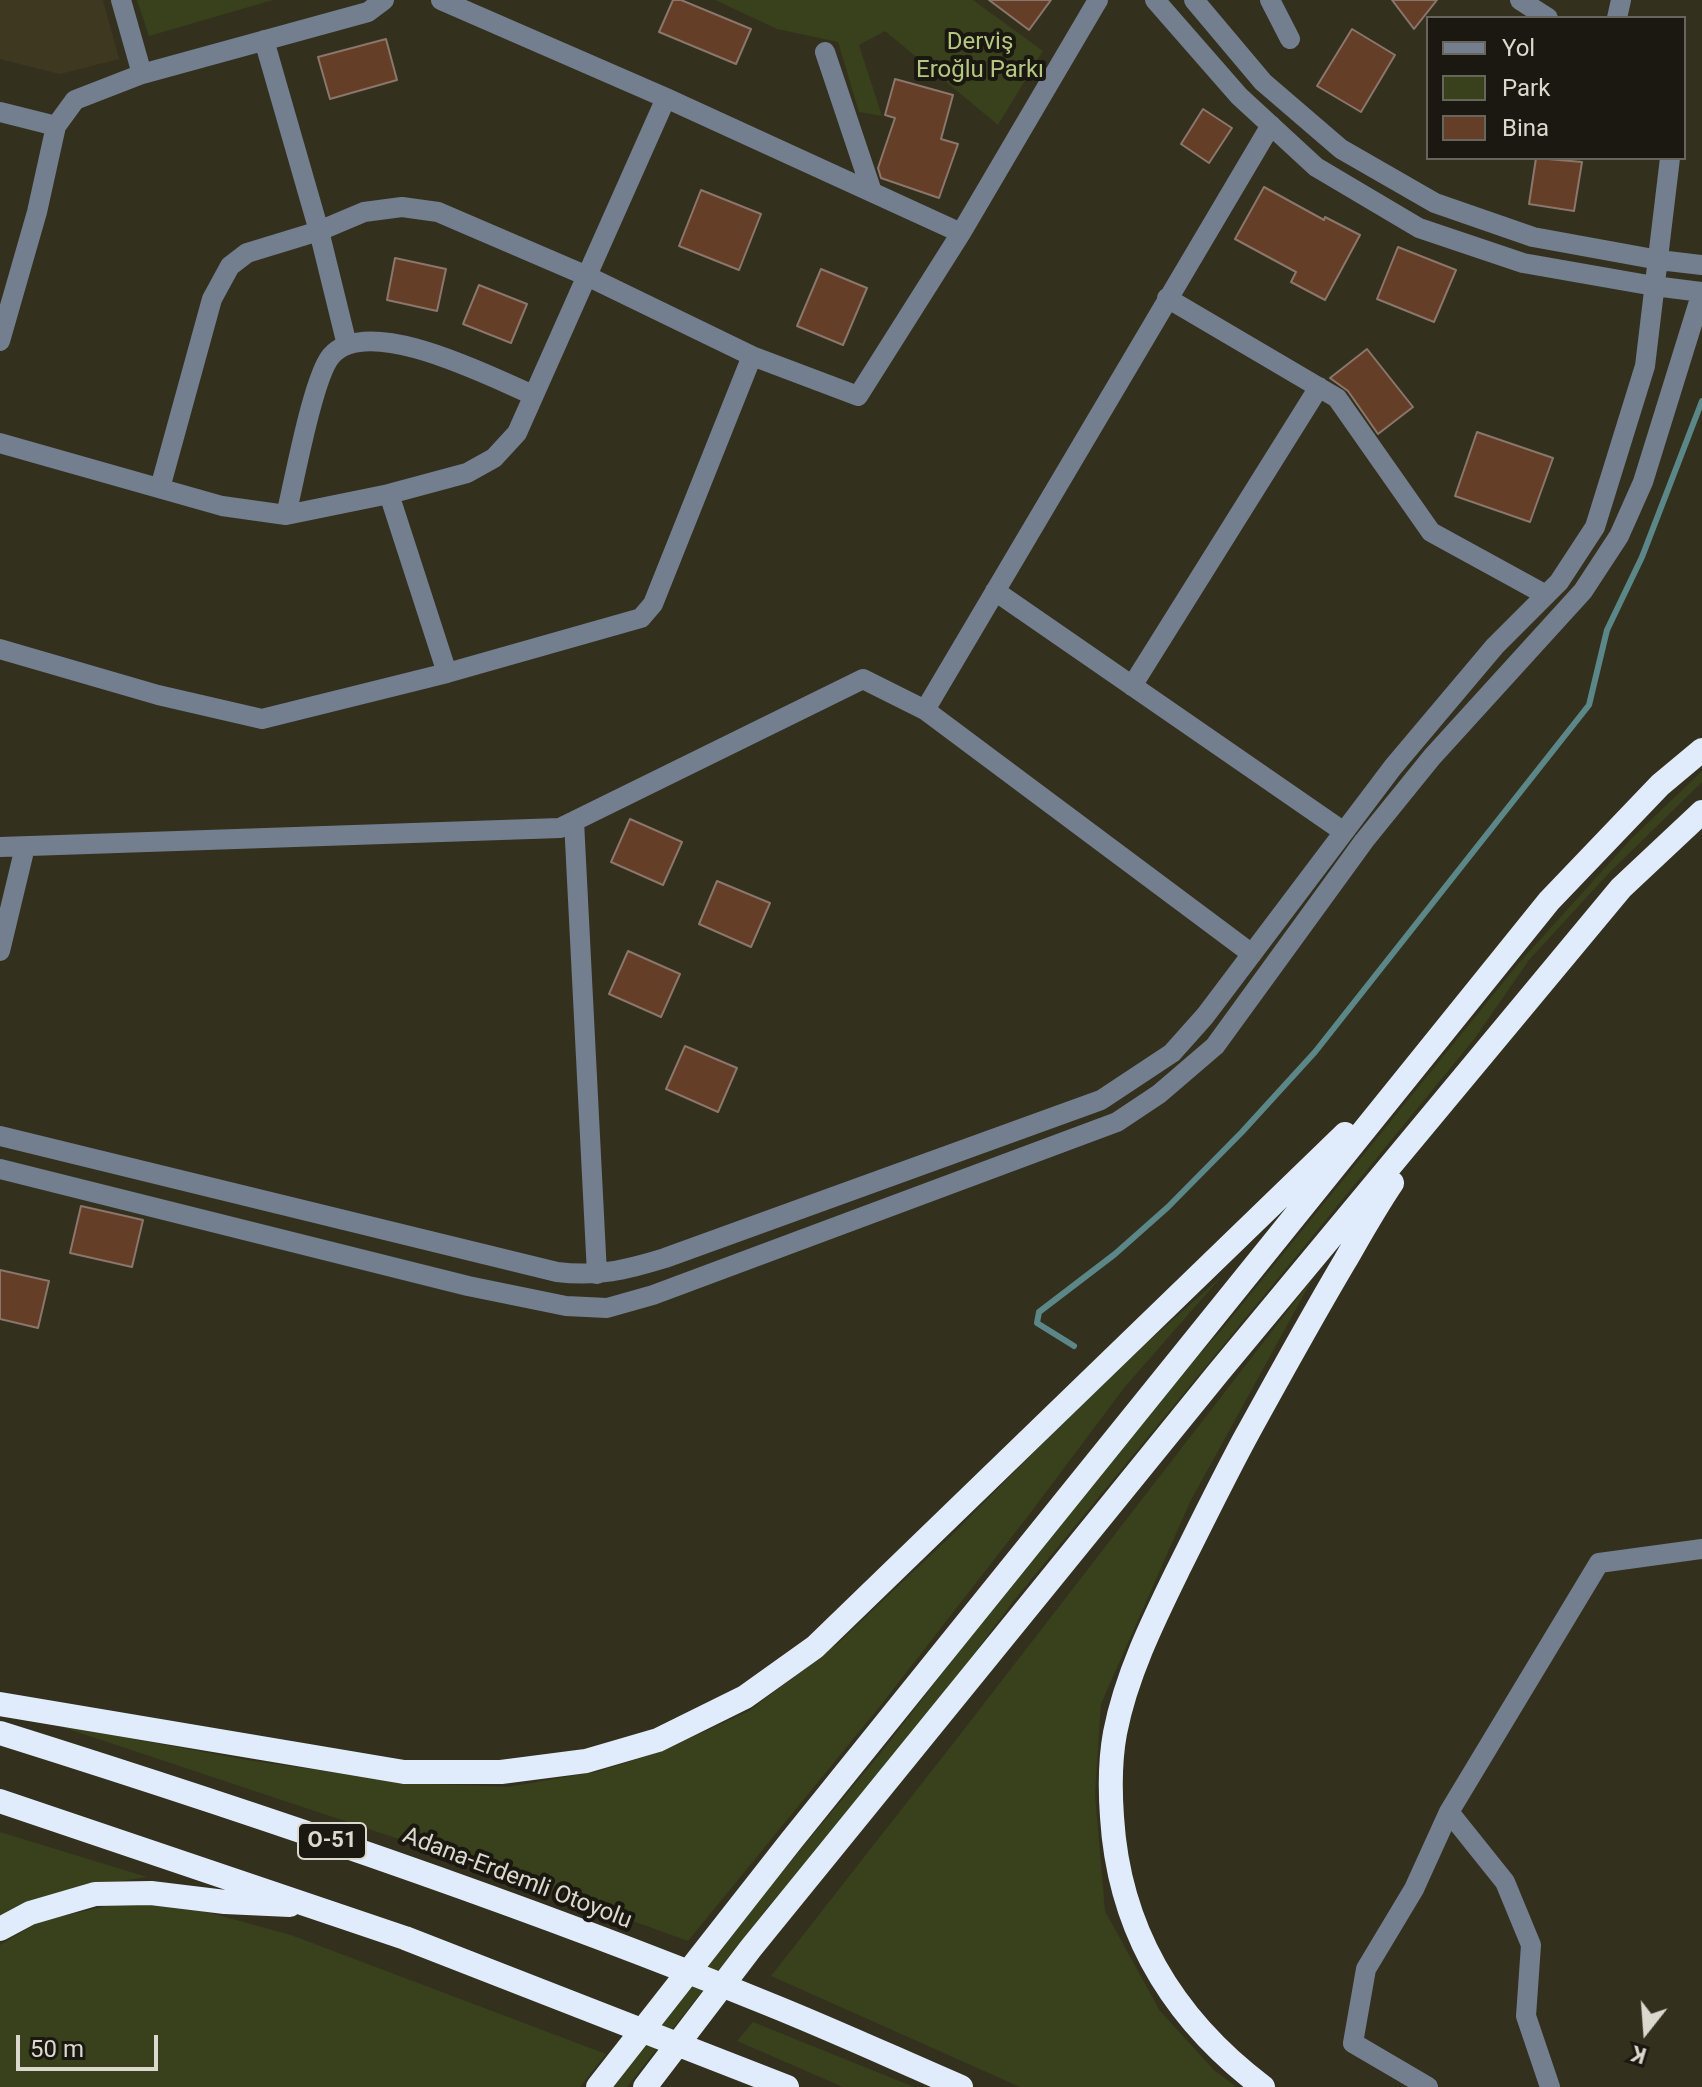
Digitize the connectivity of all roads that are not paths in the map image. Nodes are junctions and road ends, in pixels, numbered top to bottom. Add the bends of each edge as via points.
1 (121, 0) edge
2 (384, 0) edge
3 (441, 0) edge
4 (1098, 0) edge
5 (1155, 0) edge
6 (1194, 0) edge
7 (1270, 0) edge
8 (1520, 0) edge
9 (1545, 16) edge
10 (1290, 39) dead end
11 (264, 40) junction
12 (825, 52) dead end
13 (142, 74) junction
14 (666, 98) junction
15 (0, 112) edge
16 (1271, 125) junction
17 (56, 126) junction
18 (1670, 160) edge
19 (872, 192) junction
20 (319, 231) junction
21 (961, 233) junction
22 (1659, 260) junction
23 (1702, 265) edge
24 (587, 276) junction
25 (1654, 286) junction
26 (1702, 292) edge
27 (1167, 298) junction
28 (0, 341) edge
29 (347, 345) junction
30 (752, 356) junction
31 (1319, 387) junction
32 (533, 395) junction
33 (0, 443) edge
34 (160, 488) junction
35 (389, 494) junction
36 (286, 515) junction
37 (995, 591) junction
38 (1546, 595) junction
39 (0, 649) edge
40 (447, 673) junction
41 (1132, 686) junction
42 (925, 710) junction
43 (1702, 750) edge
44 (1702, 812) edge
45 (574, 821) junction
46 (1344, 832) junction
47 (0, 847) edge
48 (25, 847) junction
49 (0, 951) edge
50 (1252, 954) junction
51 (1473, 1066) junction
52 (1413, 1068) junction
53 (0, 1136) edge
54 (0, 1169) edge
55 (597, 1274) junction
56 (1702, 1549) edge
57 (0, 1704) edge
58 (0, 1733) edge
59 (0, 1801) edge
60 (1449, 1812) junction
61 (317, 1906) junction
62 (0, 1929) edge
63 (598, 2087) edge
64 (645, 2087) edge
65 (787, 2087) edge
66 (961, 2087) edge
67 (1263, 2087) edge
68 (1428, 2087) edge
69 (1550, 2087) edge

1 - 13 street
2 - 11 street via 368,12
3 - 14 street
4 - 21 street
5 - 16 street
6 - 22 street via 1263,82 1341,149 1422,196 1533,237
7 - 10 street
8 - 9 street
11 - 13 street
11 - 20 street
12 - 19 street
13 - 17 street via 75,100
14 - 19 street
14 - 24 street
15 - 17 street
16 - 25 street via 1316,167 1419,228 1523,263
16 - 27 street
17 - 28 street
18 - 22 street
19 - 21 street
20 - 24 street via 364,212 402,207 438,212
20 - 29 street
20 - 34 street via 247,253 230,266 212,299
21 - 30 street via 858,396
22 - 23 street
22 - 25 street
24 - 30 street
24 - 32 street
25 - 26 street
25 - 38 street via 1645,366 1595,527
26 - 54 street via 1643,482 1619,536 1583,591 1422,769 1215,1046 1117,1122 607,1308 566,1306 468,1286
27 - 31 street
27 - 37 street
29 - 32 street via 397,342
29 - 36 street via 331,355 319,379
30 - 40 street via 653,604 641,618
31 - 38 street via 1337,398 1431,532
31 - 41 street
32 - 35 street via 517,433 494,458 467,473
33 - 34 street
34 - 36 street via 222,506
35 - 36 street
35 - 40 street
37 - 41 street
37 - 42 street
38 - 46 street via 1495,646
39 - 40 street via 262,719
41 - 46 street
42 - 45 street via 863,679
42 - 50 street
43 - 52 highway via 1660,785 1549,901
44 - 51 highway via 1621,888
45 - 48 street via 560,828
45 - 55 street
46 - 50 street
47 - 48 street
48 - 49 street
50 - 55 street via 1172,1053 1101,1100 665,1258
51 - 64 highway via 751,1948
51 - 67 highway via 1385,1193 1220,1485 1157,1612 1130,1678 1115,1734 1110,1789 1114,1853 1128,1910 1150,1960 1181,2009 1235,2066
52 - 57 highway via 815,1647 745,1697 658,1740 586,1761 515,1770 404,1772
52 - 63 highway
53 - 55 street via 557,1272
56 - 60 street via 1599,1563
58 - 66 highway, Adana-Erdemli Otoyolu / O-51 via 436,1877 766,2002
59 - 61 highway
60 - 68 street via 1414,1889 1366,1969 1353,2043
60 - 69 street via 1505,1882 1531,1945 1526,2016
61 - 62 highway via 151,1893 95,1894 30,1913
61 - 65 highway

